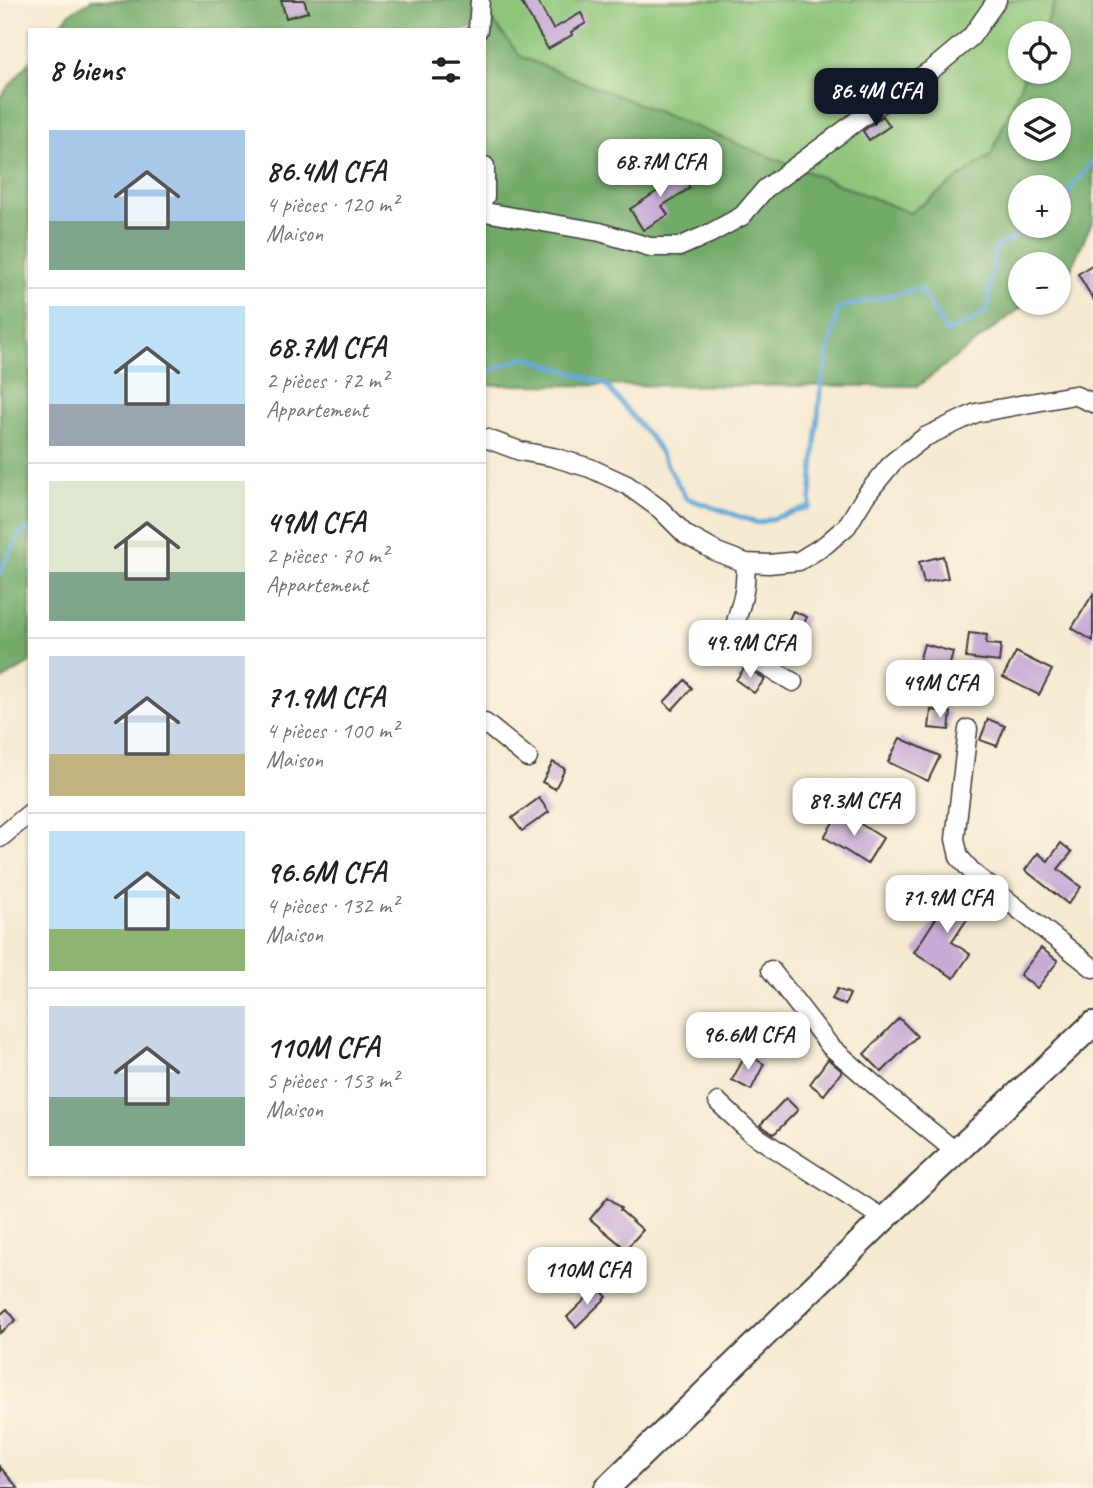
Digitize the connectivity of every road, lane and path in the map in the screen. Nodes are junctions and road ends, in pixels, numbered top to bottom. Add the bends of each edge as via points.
1 (480, 0) edge
2 (997, 0) edge
3 (478, 28) edge
4 (486, 212) edge
5 (1093, 403) edge
6 (486, 438) edge
7 (746, 563) junction
8 (793, 682) dead end
9 (486, 724) edge
10 (968, 729) dead end
11 (528, 758) dead end
12 (28, 815) edge
13 (0, 838) edge
14 (1093, 968) edge
15 (771, 970) dead end
16 (1093, 1024) edge
17 (718, 1102) dead end
18 (955, 1151) junction
19 (884, 1219) junction
20 (607, 1488) edge

1 - 3 street
2 - 4 street via 971,37 933,68 765,189 742,216 679,247 650,247 600,232
5 - 7 street via 1074,395 976,413 925,437 893,462 847,526 825,545 799,561
6 - 7 street via 590,468 627,485 686,536
7 - 8 street via 733,641 738,650
9 - 11 street
10 - 14 street via 955,839 960,857 974,874
12 - 13 street
15 - 18 street via 830,1046
16 - 18 highway
17 - 19 street via 751,1133
18 - 19 highway
19 - 20 highway

